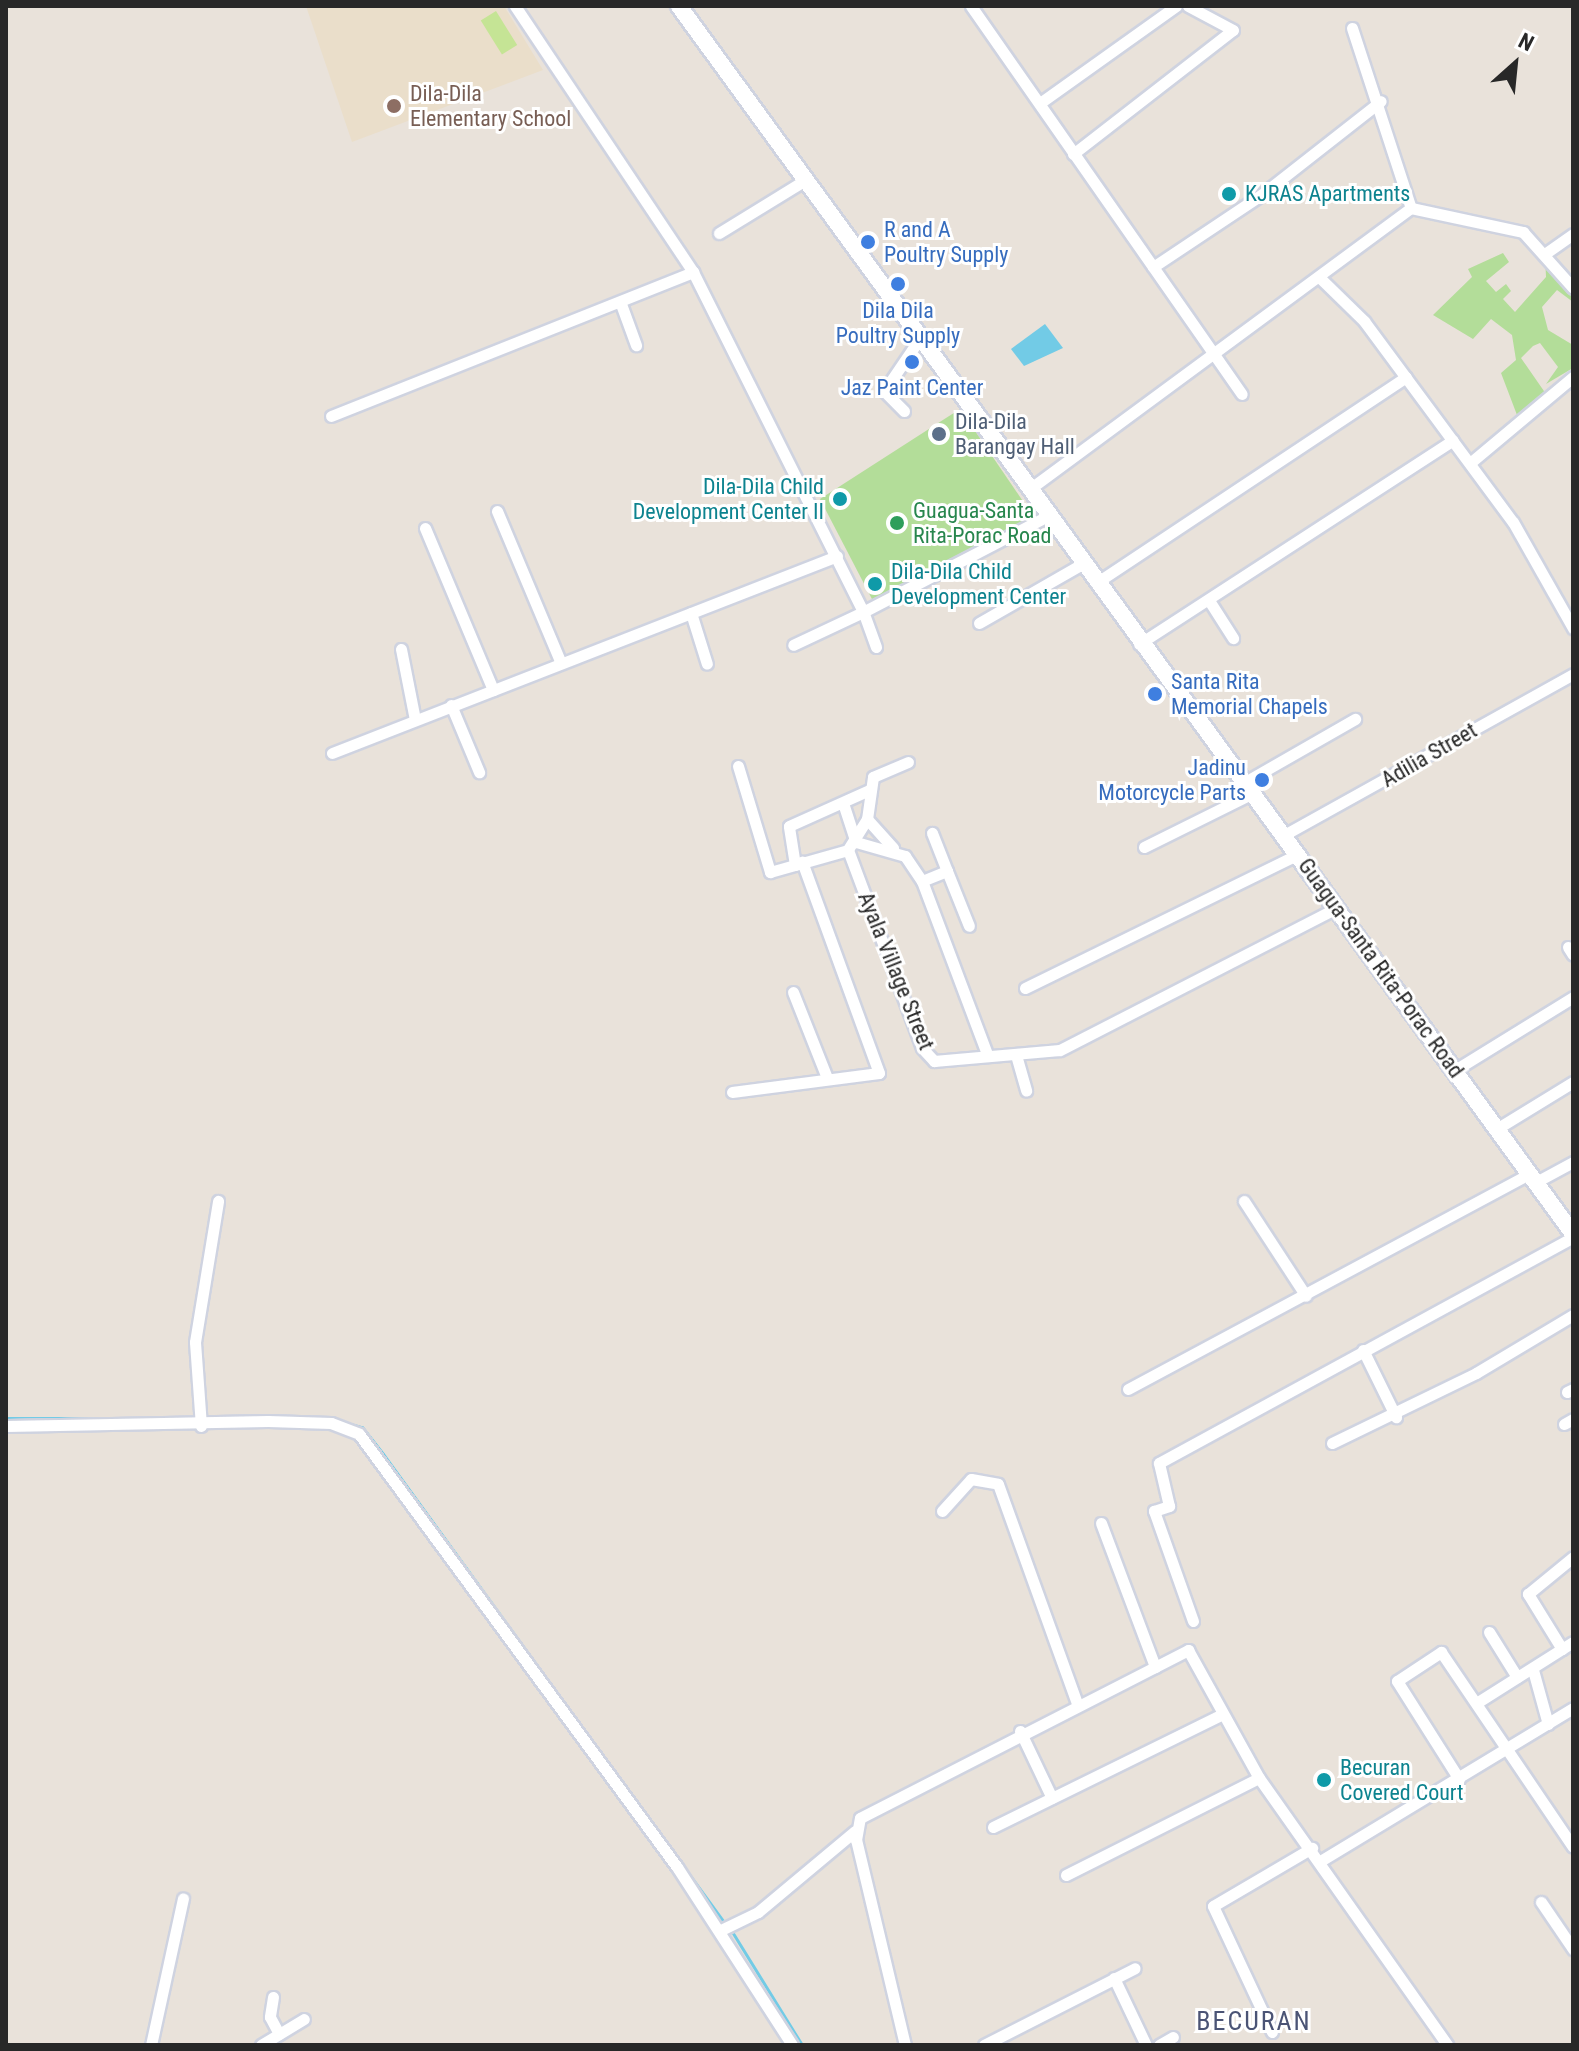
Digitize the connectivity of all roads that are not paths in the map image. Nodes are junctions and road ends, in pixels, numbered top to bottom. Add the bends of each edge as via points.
1 (515, 6) edge
2 (679, 6) edge
3 (971, 6) edge
4 (1174, 6) edge
5 (1188, 6) edge
6 (1352, 28) dead end
7 (1381, 101) junction
8 (1040, 103) junction
9 (1073, 154) junction
10 (805, 180) junction
11 (1411, 208) junction
12 (719, 233) dead end
13 (1573, 234) edge
14 (1546, 253) junction
15 (1153, 267) junction
16 (693, 272) junction
17 (1320, 278) junction
18 (1571, 280) edge
19 (621, 304) junction
20 (920, 338) junction
21 (636, 345) dead end
22 (1214, 355) junction
23 (1406, 377) junction
24 (1573, 377) edge
25 (1242, 394) dead end
26 (904, 411) dead end
27 (331, 416) dead end
28 (1453, 440) junction
29 (1470, 463) junction
30 (1031, 488) junction
31 (497, 511) dead end
32 (1049, 515) junction
33 (425, 528) dead end
34 (837, 556) junction
35 (1082, 564) junction
36 (1096, 583) junction
37 (1210, 602) junction
38 (863, 612) junction
39 (691, 613) junction
40 (979, 623) dead end
41 (1573, 628) edge
42 (1233, 638) dead end
43 (1139, 644) junction
44 (793, 645) dead end
45 (876, 647) dead end
46 (401, 649) dead end
47 (561, 663) junction
48 (707, 664) dead end
49 (1573, 674) edge
50 (493, 690) junction
51 (451, 705) junction
52 (1355, 719) dead end
53 (415, 720) junction
54 (332, 753) dead end
55 (908, 762) dead end
56 (738, 766) dead end
57 (479, 772) dead end
58 (1249, 787) junction
59 (869, 790) junction
60 (844, 806) junction
61 (867, 819) junction
62 (932, 833) dead end
63 (1284, 835) junction
64 (852, 846) junction
65 (1144, 847) dead end
66 (894, 850) junction
67 (1298, 854) junction
68 (798, 863) junction
69 (947, 871) junction
70 (922, 881) junction
71 (1336, 908) junction
72 (969, 926) dead end
73 (1025, 988) dead end
74 (793, 992) dead end
75 (1573, 997) edge
76 (987, 1054) junction
77 (1016, 1055) junction
78 (1455, 1070) junction
79 (827, 1078) junction
80 (1573, 1082) edge
81 (1026, 1091) dead end
82 (732, 1092) dead end
83 (1498, 1128) junction
84 (1573, 1162) edge
85 (1533, 1178) junction
86 (218, 1201) dead end
87 (1244, 1201) dead end
88 (1573, 1236) edge
89 (1306, 1296) junction
90 (1573, 1315) edge
91 (1363, 1350) junction
92 (1128, 1389) dead end
93 (1395, 1415) junction
94 (201, 1421) junction
95 (6, 1426) edge
96 (1332, 1443) dead end
97 (942, 1511) dead end
98 (1101, 1523) dead end
99 (1573, 1557) edge
100 (1193, 1621) dead end
101 (1489, 1632) dead end
102 (1573, 1642) edge
103 (1562, 1649) junction
104 (1155, 1667) junction
105 (1533, 1670) junction
106 (1517, 1677) junction
107 (1478, 1702) junction
108 (1077, 1703) junction
109 (1573, 1708) edge
110 (1219, 1716) junction
111 (1548, 1724) junction
112 (1020, 1731) junction
113 (1507, 1750) junction
114 (1259, 1778) junction
115 (1459, 1779) junction
116 (1052, 1798) junction
117 (993, 1827) dead end
118 (855, 1831) junction
119 (1573, 1847) edge
120 (1312, 1848) junction
121 (1322, 1860) junction
122 (1066, 1875) dead end
123 (183, 1898) dead end
124 (1541, 1902) dead end
125 (721, 1930) junction
126 (1573, 1949) edge
127 (1135, 1968) dead end
128 (1114, 1978) junction
129 (273, 1997) dead end
130 (304, 2019) dead end
131 (1272, 2032) dead end
132 (279, 2034) junction
133 (1173, 2037) dead end
134 (151, 2045) edge
135 (261, 2045) edge
136 (792, 2045) edge
137 (905, 2045) edge
138 (984, 2045) edge
139 (1146, 2045) edge
140 (1159, 2045) edge
141 (1447, 2045) edge

1 - 16 street
2 - 10 main road, Guagua-Santa Rita-Porac Road
3 - 8 street
4 - 8 street
5 - 9 street via 1233,30
6 - 7 street
7 - 11 street
7 - 15 street via 1261,195
8 - 9 street
9 - 15 street
10 - 12 street
10 - 20 main road, Guagua-Santa Rita-Porac Road
11 - 14 street via 1512,228
11 - 17 street
13 - 14 street
14 - 18 street
15 - 22 street
16 - 19 street
16 - 34 street
17 - 22 street
17 - 23 street
19 - 21 street
19 - 27 street
20 - 26 street via 884,391
20 - 30 main road, Guagua-Santa Rita-Porac Road
22 - 25 street
22 - 30 street
23 - 28 street
23 - 36 street
24 - 29 street
28 - 29 street
28 - 37 street
29 - 41 street via 1540,562
30 - 32 main road, Guagua-Santa Rita-Porac Road
31 - 47 street
32 - 35 main road, Guagua-Santa Rita-Porac Road
32 - 38 street
33 - 50 street
34 - 38 street
34 - 39 street
35 - 36 main road, Guagua-Santa Rita-Porac Road
35 - 40 street
36 - 43 main road, Guagua-Santa Rita-Porac Road
37 - 42 street
37 - 43 street
38 - 44 street
38 - 45 street
39 - 47 street
39 - 48 street
43 - 58 main road, Guagua-Santa Rita-Porac Road
46 - 53 street
47 - 50 street
49 - 63 street, Adilia Street
50 - 51 street
51 - 53 street
51 - 57 street
52 - 58 street
53 - 54 street
55 - 59 street via 875,774
56 - 68 street via 770,872
58 - 63 main road, Guagua-Santa Rita-Porac Road
58 - 65 street
59 - 60 street
59 - 61 street
60 - 64 street, Ayala Village Street
60 - 68 street via 787,828
61 - 64 street
61 - 66 street
62 - 69 street
63 - 67 main road, Guagua-Santa Rita-Porac Road
64 - 66 street
64 - 68 street
64 - 76 street, Ayala Village Street via 926,1055 939,1062
66 - 70 street via 910,859
67 - 71 main road, Guagua-Santa Rita-Porac Road
67 - 73 street
68 - 79 street via 879,1073
69 - 70 street
69 - 72 street
70 - 76 street
71 - 77 street, Ayala Village Street via 1060,1050
71 - 78 main road, Guagua-Santa Rita-Porac Road
74 - 79 street
75 - 78 street
76 - 77 street, Ayala Village Street
77 - 81 street
78 - 83 main road, Guagua-Santa Rita-Porac Road
79 - 82 street
80 - 83 street
83 - 85 main road, Guagua-Santa Rita-Porac Road
84 - 85 street
85 - 88 main road, Guagua-Santa Rita-Porac Road
85 - 89 street
86 - 94 street via 195,1342
87 - 89 street
88 - 91 street
89 - 92 street
90 - 93 street
91 - 93 street
91 - 100 street via 1159,1463 1169,1506 1154,1511
93 - 96 street
94 - 95 street
94 - 125 street via 331,1423 359,1434
97 - 108 street via 971,1479 998,1484
98 - 104 street
99 - 103 street via 1528,1594
101 - 106 street
102 - 103 street
103 - 105 street
104 - 108 street
104 - 110 street via 1188,1650
105 - 106 street
105 - 111 street
106 - 107 street
107 - 113 street
107 - 115 street via 1444,1652 1397,1681
108 - 112 street
109 - 111 street
110 - 114 street
110 - 116 street
111 - 113 street
112 - 116 street
112 - 118 street via 869,1811
113 - 115 street
113 - 119 street
114 - 120 street
114 - 122 street
115 - 121 street
116 - 117 street
118 - 125 street via 758,1912
118 - 137 street
120 - 121 street
120 - 131 street via 1213,1906
121 - 141 street
123 - 134 street
124 - 126 street
125 - 136 street
127 - 128 street
128 - 138 street
128 - 139 street
129 - 132 street via 270,2017
130 - 132 street
132 - 135 street
133 - 140 street

